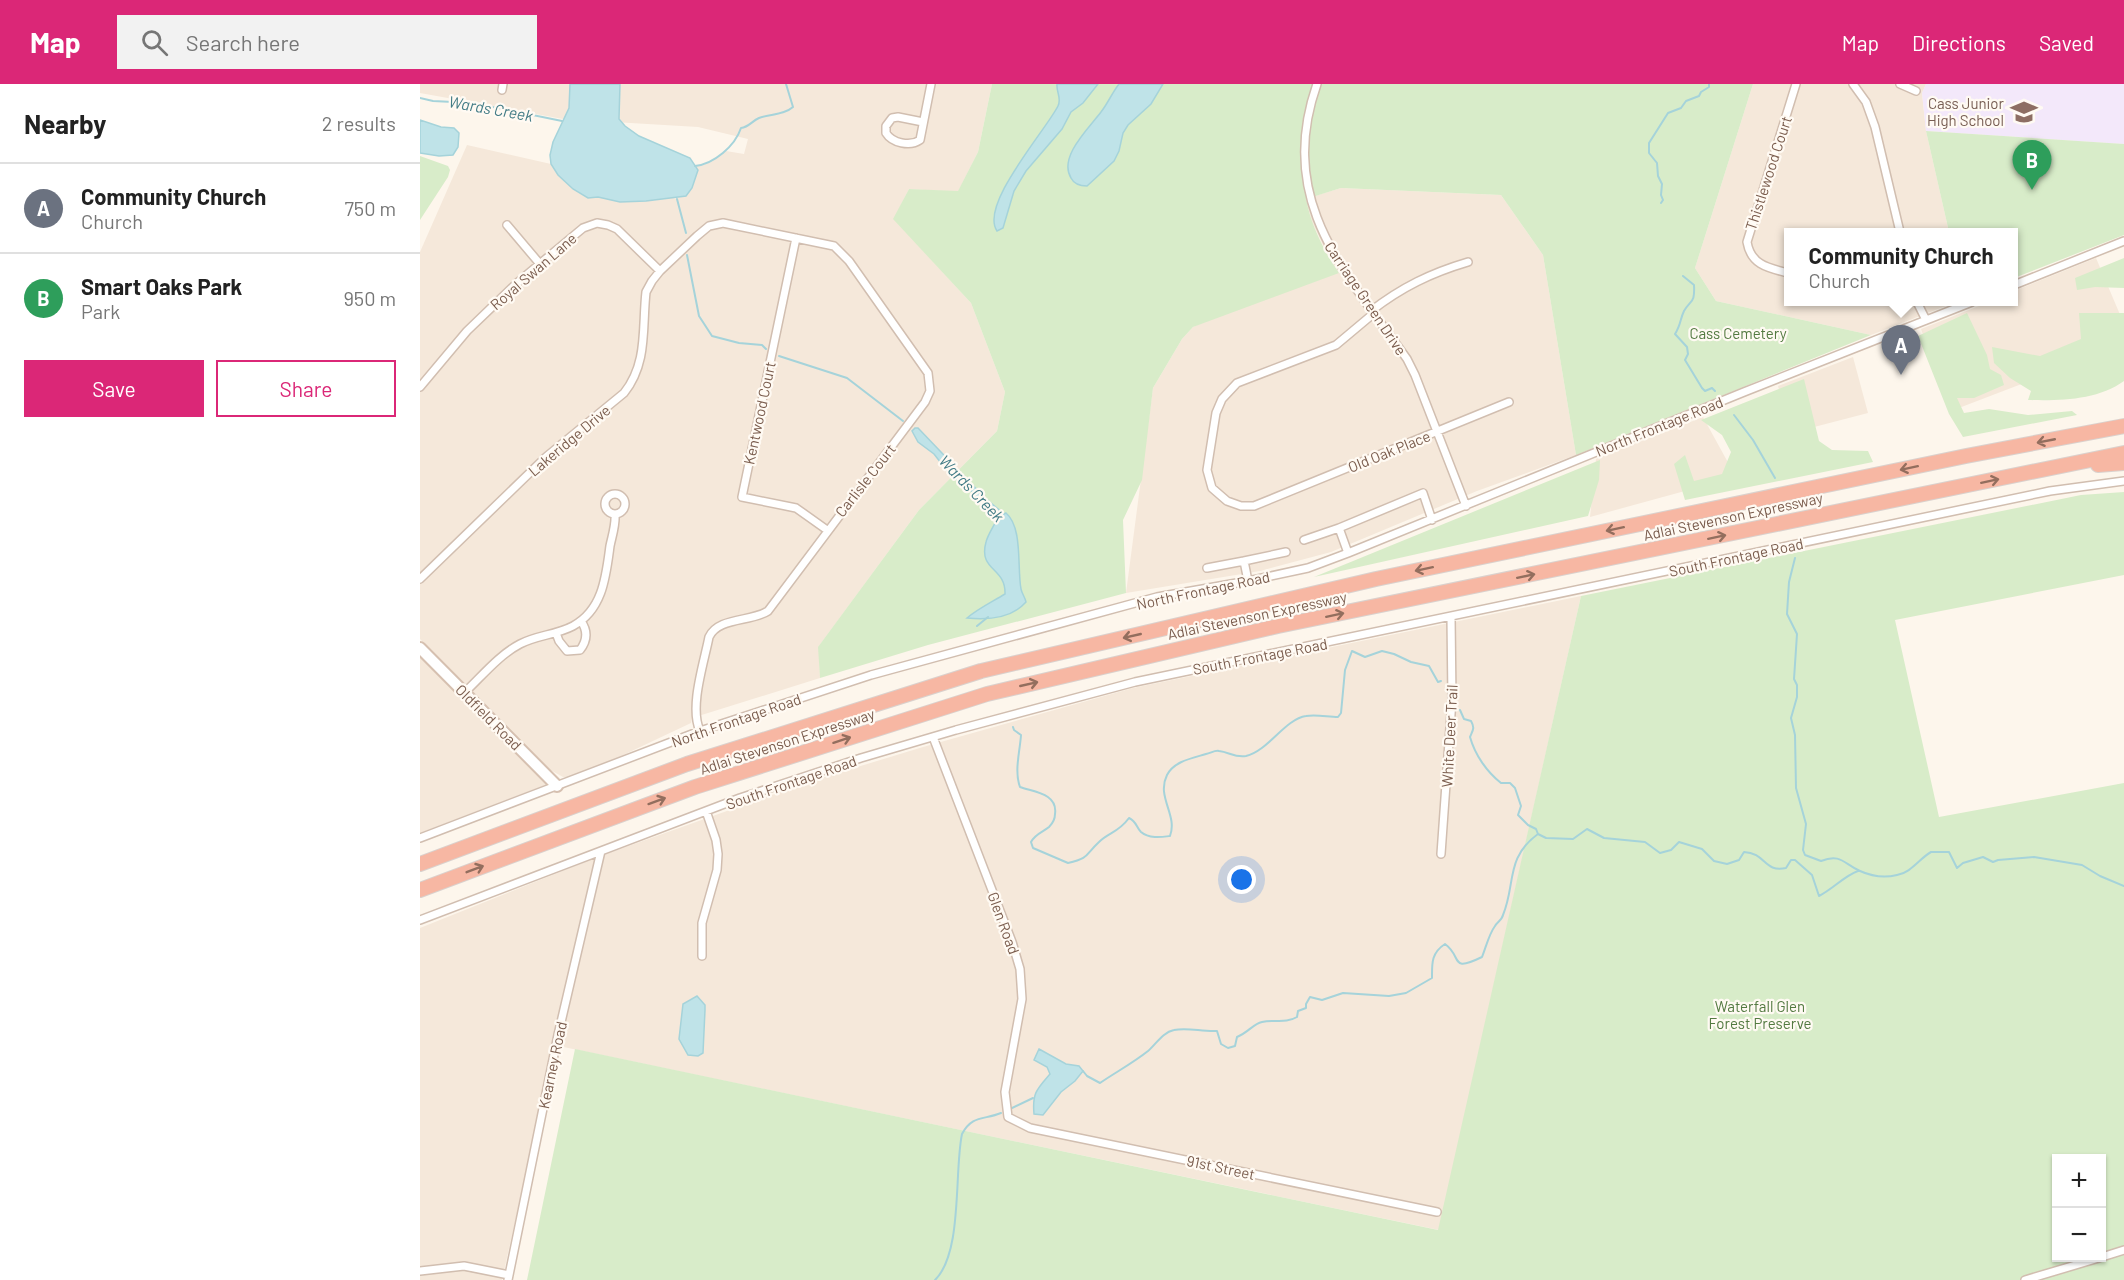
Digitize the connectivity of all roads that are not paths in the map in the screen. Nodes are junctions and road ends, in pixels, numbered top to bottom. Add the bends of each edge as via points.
1 (931, 84) edge
2 (1317, 84) edge
3 (1796, 84) edge
4 (1853, 84) edge
5 (1900, 84) edge
6 (1916, 91) dead end
7 (923, 122) junction
8 (507, 225) dead end
9 (1899, 228) edge
10 (796, 238) junction
11 (2124, 241) edge
12 (1468, 262) dead end
13 (540, 264) junction
14 (660, 271) junction
15 (1784, 272) edge
16 (2018, 283) edge
17 (1919, 306) edge
18 (1962, 306) edge
19 (1372, 312) junction
20 (1926, 320) junction
21 (420, 387) edge
22 (1509, 402) dead end
23 (2124, 418) edge
24 (2124, 426) edge
25 (1438, 431) junction
26 (2076, 435) junction
27 (2124, 453) edge
28 (2124, 463) edge
29 (2045, 469) junction
30 (2124, 481) edge
31 (1466, 506) junction
32 (615, 514) dead end
33 (1432, 520) junction
34 (1339, 528) junction
35 (827, 530) junction
36 (1304, 540) dead end
37 (1286, 552) dead end
38 (1348, 553) junction
39 (1244, 561) junction
40 (1207, 568) dead end
41 (420, 579) edge
42 (1248, 581) junction
43 (1452, 617) junction
44 (581, 621) junction
45 (556, 633) junction
46 (420, 648) edge
47 (465, 692) junction
48 (700, 731) junction
49 (933, 737) junction
50 (557, 786) junction
51 (706, 811) junction
52 (420, 838) edge
53 (601, 851) junction
54 (1441, 854) dead end
55 (420, 864) edge
56 (420, 890) edge
57 (420, 920) edge
58 (702, 956) dead end
59 (1008, 1117) joint
60 (1437, 1212) dead end
61 (2124, 1250) edge
62 (2106, 1255) edge
63 (2084, 1262) edge
64 (420, 1271) edge
65 (509, 1277) edge
66 (2025, 1280) edge

1 - 7 street
2 - 19 street, Carriage Green Drive via 1309,109 1304,169 1322,231
3 - 15 street, Thistlewood Court via 1747,242 1758,264
4 - 9 street via 1866,102 1875,127
5 - 6 street
7 - 7 street via 892,118 886,133 893,140 915,143 923,134
8 - 13 street
10 - 14 street, Carlisle Court via 727,224 709,226
10 - 35 street, Kentwood Court via 742,497 796,508
10 - 35 street, Carlisle Court via 834,246 843,254 928,373 930,385 925,402
11 - 16 street
12 - 19 street, Old Oak Place via 1416,281
13 - 14 street, Royal Swan Lane via 583,228 603,223 623,233
13 - 21 street, Royal Swan Lane via 467,331
14 - 41 street, Lakeridge Drive via 646,292 643,352 629,388 546,457
17 - 20 street
18 - 20 street, North Frontage Road
19 - 25 street, Carriage Green Drive via 1407,359
19 - 25 street, Old Oak Place via 1336,345 1238,383 1227,394 1219,405 1207,461 1212,488 1235,505 1254,506
20 - 31 street, North Frontage Road
22 - 25 street, Old Oak Place
23 - 26 highway
24 - 26 highway, Adlai Stevenson Expressway
25 - 31 street, Carriage Green Drive
26 -> 55 highway, Adlai Stevenson Expressway via 1376,579 981,671 687,764
27 - 29 highway, Adlai Stevenson Expressway
28 - 29 highway
56 -> 29 highway, Adlai Stevenson Expressway via 695,787 987,694 1278,626
30 - 43 street, South Frontage Road via 2050,491
31 - 33 street, North Frontage Road
32 - 44 street via 604,585 596,604
33 - 34 street via 1423,492
33 - 38 street, North Frontage Road
34 - 36 street
34 - 38 street
35 - 48 street, Carlisle Court via 768,611 719,625 712,631 696,703
37 - 39 street
38 - 42 street, North Frontage Road via 1308,568
39 - 40 street
39 - 42 street
42 - 48 street, North Frontage Road via 1157,597 960,650
43 - 49 street, South Frontage Road via 1135,682
43 - 54 street, White Deer Trail via 1452,700
44 - 45 street
44 - 45 street via 586,638 580,650 567,651
45 - 47 street via 519,644
46 - 47 street, Oldfield Road
47 - 50 street, Oldfield Road
48 - 50 street, North Frontage Road
49 - 51 street, South Frontage Road
49 - 59 street, Glen Road via 1020,969 1022,1008 1005,1092
50 - 52 street, North Frontage Road
51 - 53 street, South Frontage Road
51 - 58 street via 718,861 704,912
53 - 57 street, South Frontage Road
53 - 65 street, Kearney Road via 558,1035
59 - 60 street, 91st Street via 1030,1128
61 - 62 street
63 - 66 street
64 - 65 street via 464,1266

